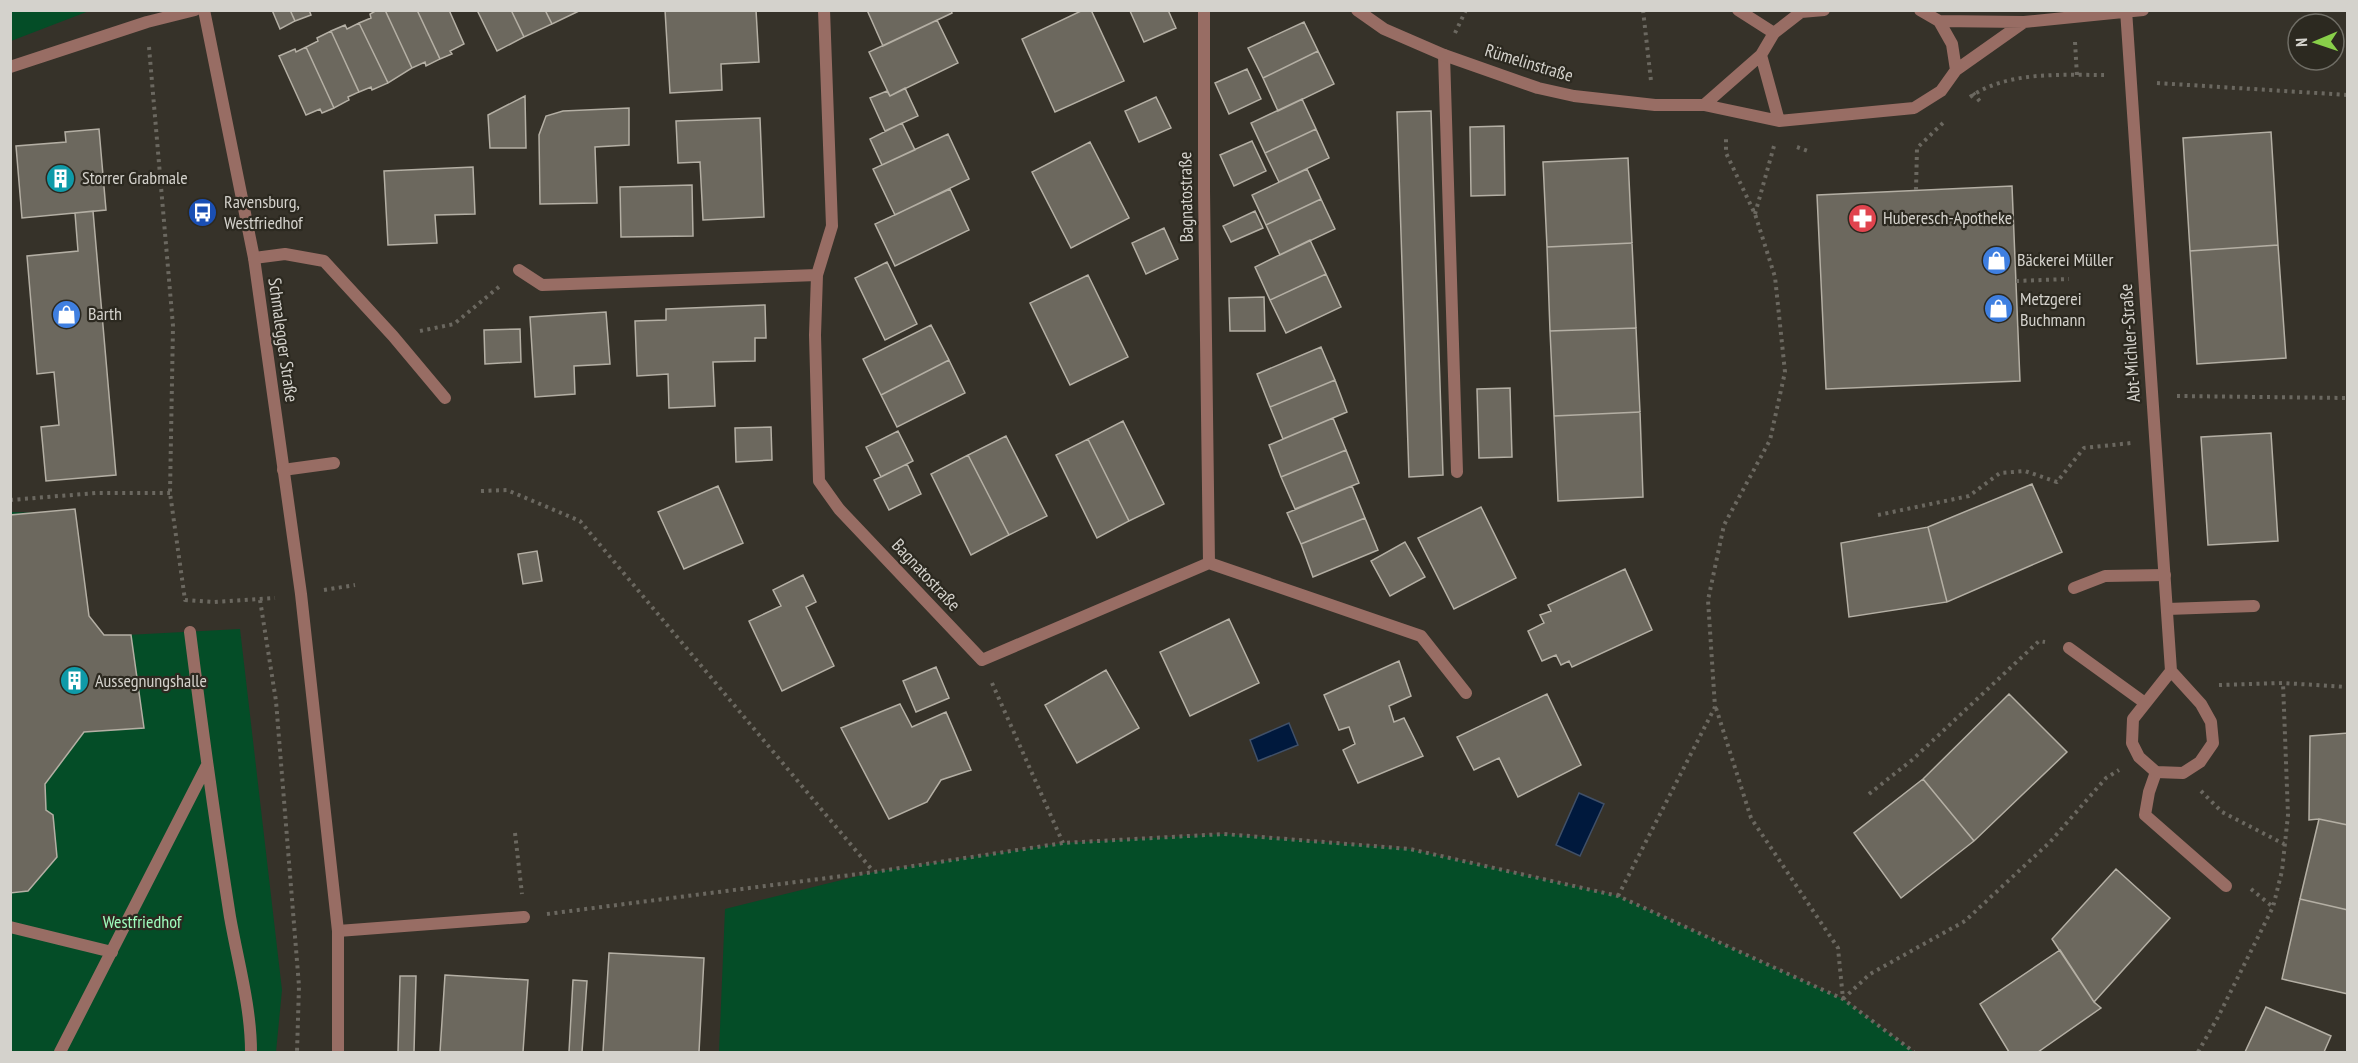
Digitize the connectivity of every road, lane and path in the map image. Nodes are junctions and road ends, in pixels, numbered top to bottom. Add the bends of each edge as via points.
1 (195, 10) edge
2 (204, 10) edge
3 (824, 10) edge
4 (1204, 10) edge
5 (1357, 10) edge
6 (1642, 10) edge
7 (1738, 10) edge
8 (1824, 10) edge
9 (1920, 10) edge
10 (2143, 10) edge
11 (2126, 12) edge
12 (2057, 14) edge
13 (2073, 18) junction
14 (1939, 21) junction
15 (147, 22) junction
16 (2024, 22) junction
17 (1774, 33) junction
18 (1444, 55) junction
19 (1761, 55) junction
20 (10, 67) edge
21 (1956, 70) junction
22 (2077, 75) junction
23 (2130, 82) junction
24 (2348, 95) edge
25 (1964, 102) dead end
26 (1654, 105) junction
27 (1704, 105) junction
28 (1727, 110) junction
29 (1948, 117) dead end
30 (1779, 121) junction
31 (1916, 190) dead end
32 (1755, 214) junction
33 (254, 258) junction
34 (519, 270) joint
35 (817, 275) junction
36 (2069, 279) dead end
37 (2016, 281) dead end
38 (393, 336) junction
39 (2152, 396) junction
40 (445, 398) dead end
41 (2348, 398) edge
42 (2155, 441) junction
43 (334, 463) dead end
44 (283, 470) junction
45 (1457, 472) dead end
46 (481, 491) dead end
47 (170, 493) junction
48 (10, 500) edge
49 (1878, 515) dead end
50 (1209, 563) junction
51 (2165, 575) junction
52 (2074, 588) dead end
53 (2254, 606) dead end
54 (2167, 609) junction
55 (190, 632) dead end
56 (2069, 648) joint
57 (982, 660) junction
58 (2171, 671) junction
59 (2283, 683) junction
60 (2184, 686) junction
61 (2348, 687) edge
62 (1467, 693) dead end
63 (2145, 703) junction
64 (1715, 707) junction
65 (2139, 757) junction
66 (207, 765) junction
67 (2156, 772) junction
68 (2183, 773) junction
69 (1869, 794) dead end
70 (515, 833) dead end
71 (1063, 843) junction
72 (2284, 844) junction
73 (874, 872) junction
74 (2226, 886) dead end
75 (1618, 896) junction
76 (524, 917) junction
77 (10, 927) edge
78 (338, 932) junction
79 (112, 952) junction
80 (1843, 999) junction
81 (60, 1053) edge
82 (251, 1053) edge
83 (297, 1053) edge
84 (338, 1053) edge
85 (1914, 1053) edge
86 (2198, 1053) edge

1 - 15 street
2 - 33 street, Schmalegger Straße
3 - 35 street, Bagnatostraße via 832,226
4 - 50 street, Bagnatostraße
5 - 18 street, Rümelinstraße via 1384,29
6 - 26 path
7 - 17 street
8 - 17 street via 1801,12
9 - 14 street, Rümelinstraße
10 - 11 street, Rümelinstraße
11 - 13 street, Rümelinstraße
11 - 23 street, Abt-Michler-Straße
12 - 13 street, Rümelinstraße
12 - 16 street, Rümelinstraße
13 - 22 path
14 - 16 street, Rümelinstraße
14 - 21 street via 1952,44
15 - 20 street
15 - 47 path via 173,326
16 - 21 street, Rümelinstraße
17 - 19 street
18 - 26 street, Rümelinstraße via 1539,88
18 - 45 street
19 - 27 street
19 - 30 street
21 - 30 street, Rümelinstraße via 1941,91 1914,108
22 - 23 path via 2105,75
22 - 25 path via 2035,76 1986,86
23 - 24 path
23 - 39 street, Abt-Michler-Straße
26 - 27 street, Rümelinstraße
27 - 28 street, Rümelinstraße
28 - 30 street, Rümelinstraße
28 - 32 path via 1726,153
29 - 31 path via 1917,148
30 - 32 path
32 - 64 path via 1775,277 1785,372 1770,440 1724,525 1708,600
33 - 38 street via 285,254 324,261
33 - 44 street, Schmalegger Straße
34 - 35 street via 542,285
34 - 38 path via 454,324
35 - 57 street, Bagnatostraße via 819,481 839,509
36 - 37 path
38 - 40 street
39 - 41 path
39 - 42 street, Abt-Michler-Straße
42 - 49 path via 2084,448 2057,482 2025,471 2000,473 1969,496
42 - 51 street, Abt-Michler-Straße
43 - 44 street
44 - 78 street, Schmalegger Straße
46 - 73 path via 507,490 580,521
47 - 48 path via 96,493
47 - 83 path via 185,600 260,600 277,713 299,986
50 - 57 street
50 - 62 street via 1421,636
51 - 52 street via 2105,576
51 - 54 street, Abt-Michler-Straße
53 - 54 street
54 - 58 street, Abt-Michler-Straße
55 - 66 street
56 - 63 street
56 - 69 path via 2039,641 1912,760
57 - 71 path
58 - 60 street
58 - 63 street
59 - 60 path
59 - 61 path
59 - 72 path via 2288,815
60 - 68 street via 2211,722 2213,743 2200,762
63 - 65 street via 2133,719 2132,743
64 - 75 path
64 - 80 path via 1751,818 1838,948
65 - 67 street
65 - 80 path via 2106,778 2050,842 1965,921 1870,974
66 - 79 street
66 - 82 street via 251,1032
67 - 68 street
67 - 74 street via 2145,815
68 - 72 path via 2222,812
70 - 76 path
71 - 73 path
71 - 75 path via 1224,834 1410,849
72 - 86 path via 2273,907
73 - 76 path
75 - 80 path
76 - 78 street
77 - 79 street
78 - 84 street, Schmalegger Straße
79 - 81 street
80 - 85 path

